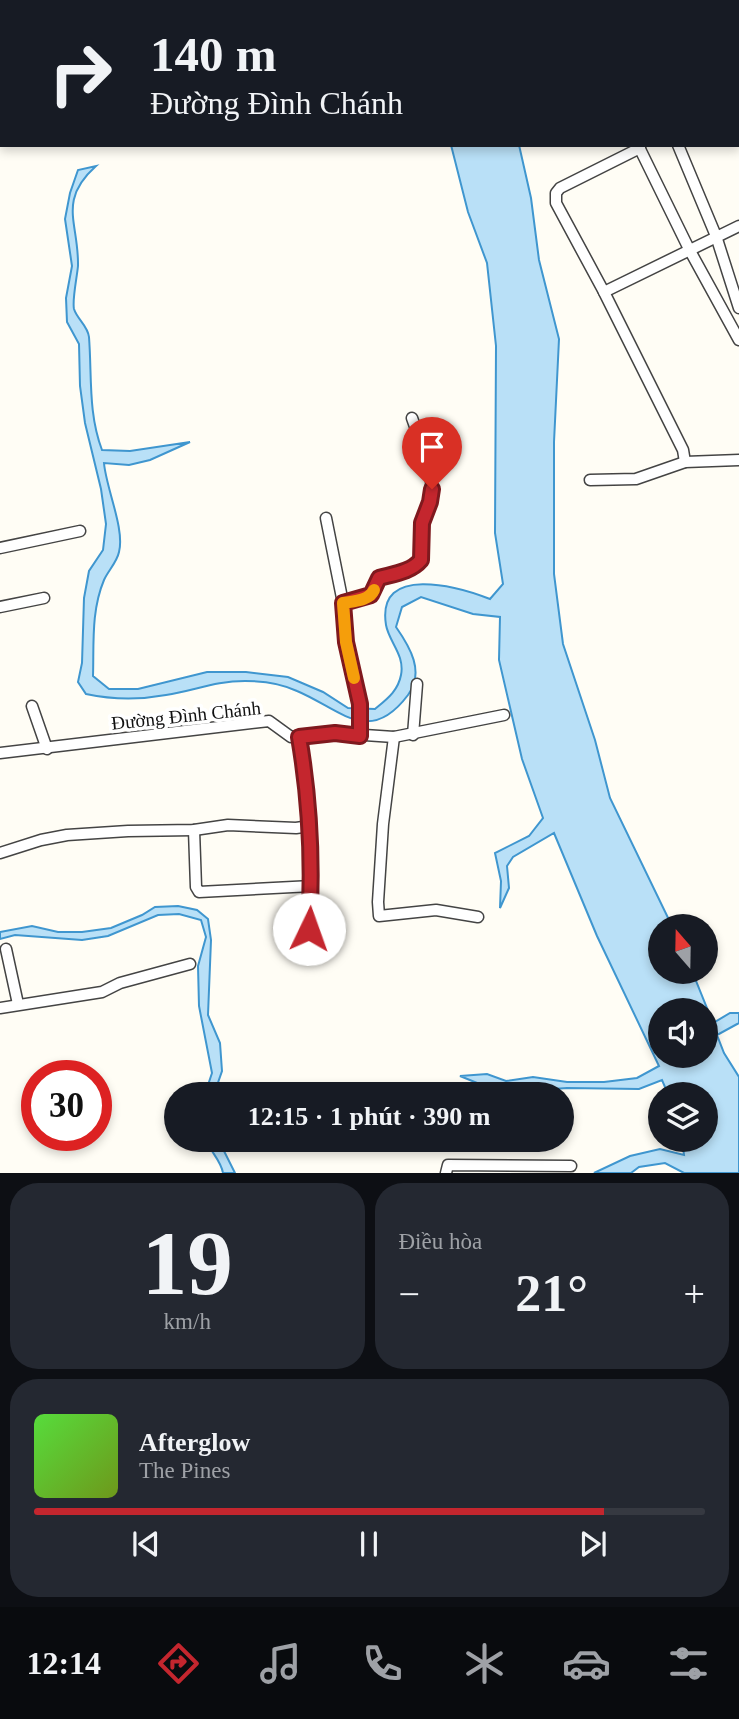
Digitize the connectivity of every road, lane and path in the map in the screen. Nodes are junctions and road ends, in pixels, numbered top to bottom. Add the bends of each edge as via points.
1 (639, 147) edge
2 (679, 147) edge
3 (739, 226) edge
4 (716, 236) junction
5 (689, 249) junction
6 (604, 292) junction
7 (739, 308) edge
8 (739, 340) edge
9 (412, 418) dead end
10 (739, 460) edge
11 (685, 462) junction
12 (590, 480) dead end
13 (326, 517) dead end
14 (80, 531) dead end
15 (0, 548) edge
16 (44, 598) dead end
17 (343, 603) junction
18 (0, 607) edge
19 (417, 684) dead end
20 (32, 706) dead end
21 (504, 715) dead end
22 (413, 735) junction
23 (360, 736) junction
24 (299, 737) junction
25 (394, 737) junction
26 (47, 749) junction
27 (0, 753) edge
28 (310, 826) junction
29 (194, 830) junction
30 (0, 853) edge
31 (312, 886) junction
32 (478, 917) dead end
33 (309, 929) dead end
34 (6, 949) dead end
35 (190, 964) dead end
36 (18, 1004) junction
37 (0, 1008) edge
38 (571, 1166) dead end
39 (446, 1173) edge

1 - 5 street
1 - 6 street via 556,193 556,203
2 - 4 street
3 - 4 street
4 - 5 street
4 - 7 street
5 - 6 street
5 - 8 street
6 - 11 street
9 - 17 street via 432,489 422,523 421,560 379,578 371,595
10 - 11 street
11 - 12 street via 635,479
13 - 17 street
14 - 15 street
16 - 18 street
17 - 23 street via 360,708
19 - 22 street
20 - 26 street
21 - 22 street
22 - 25 street
23 - 24 street
23 - 25 street
24 - 26 street, Đường Đình Chánh via 291,737 269,721
24 - 28 street
25 - 32 street via 383,824 379,916 436,910
26 - 27 street, Đường Đình Chánh
28 - 29 street via 228,825
28 - 31 street
29 - 30 street via 67,835
29 - 31 street via 199,892
31 - 33 street
34 - 36 street
35 - 36 street via 102,992
36 - 37 street
38 - 39 street via 448,1164

